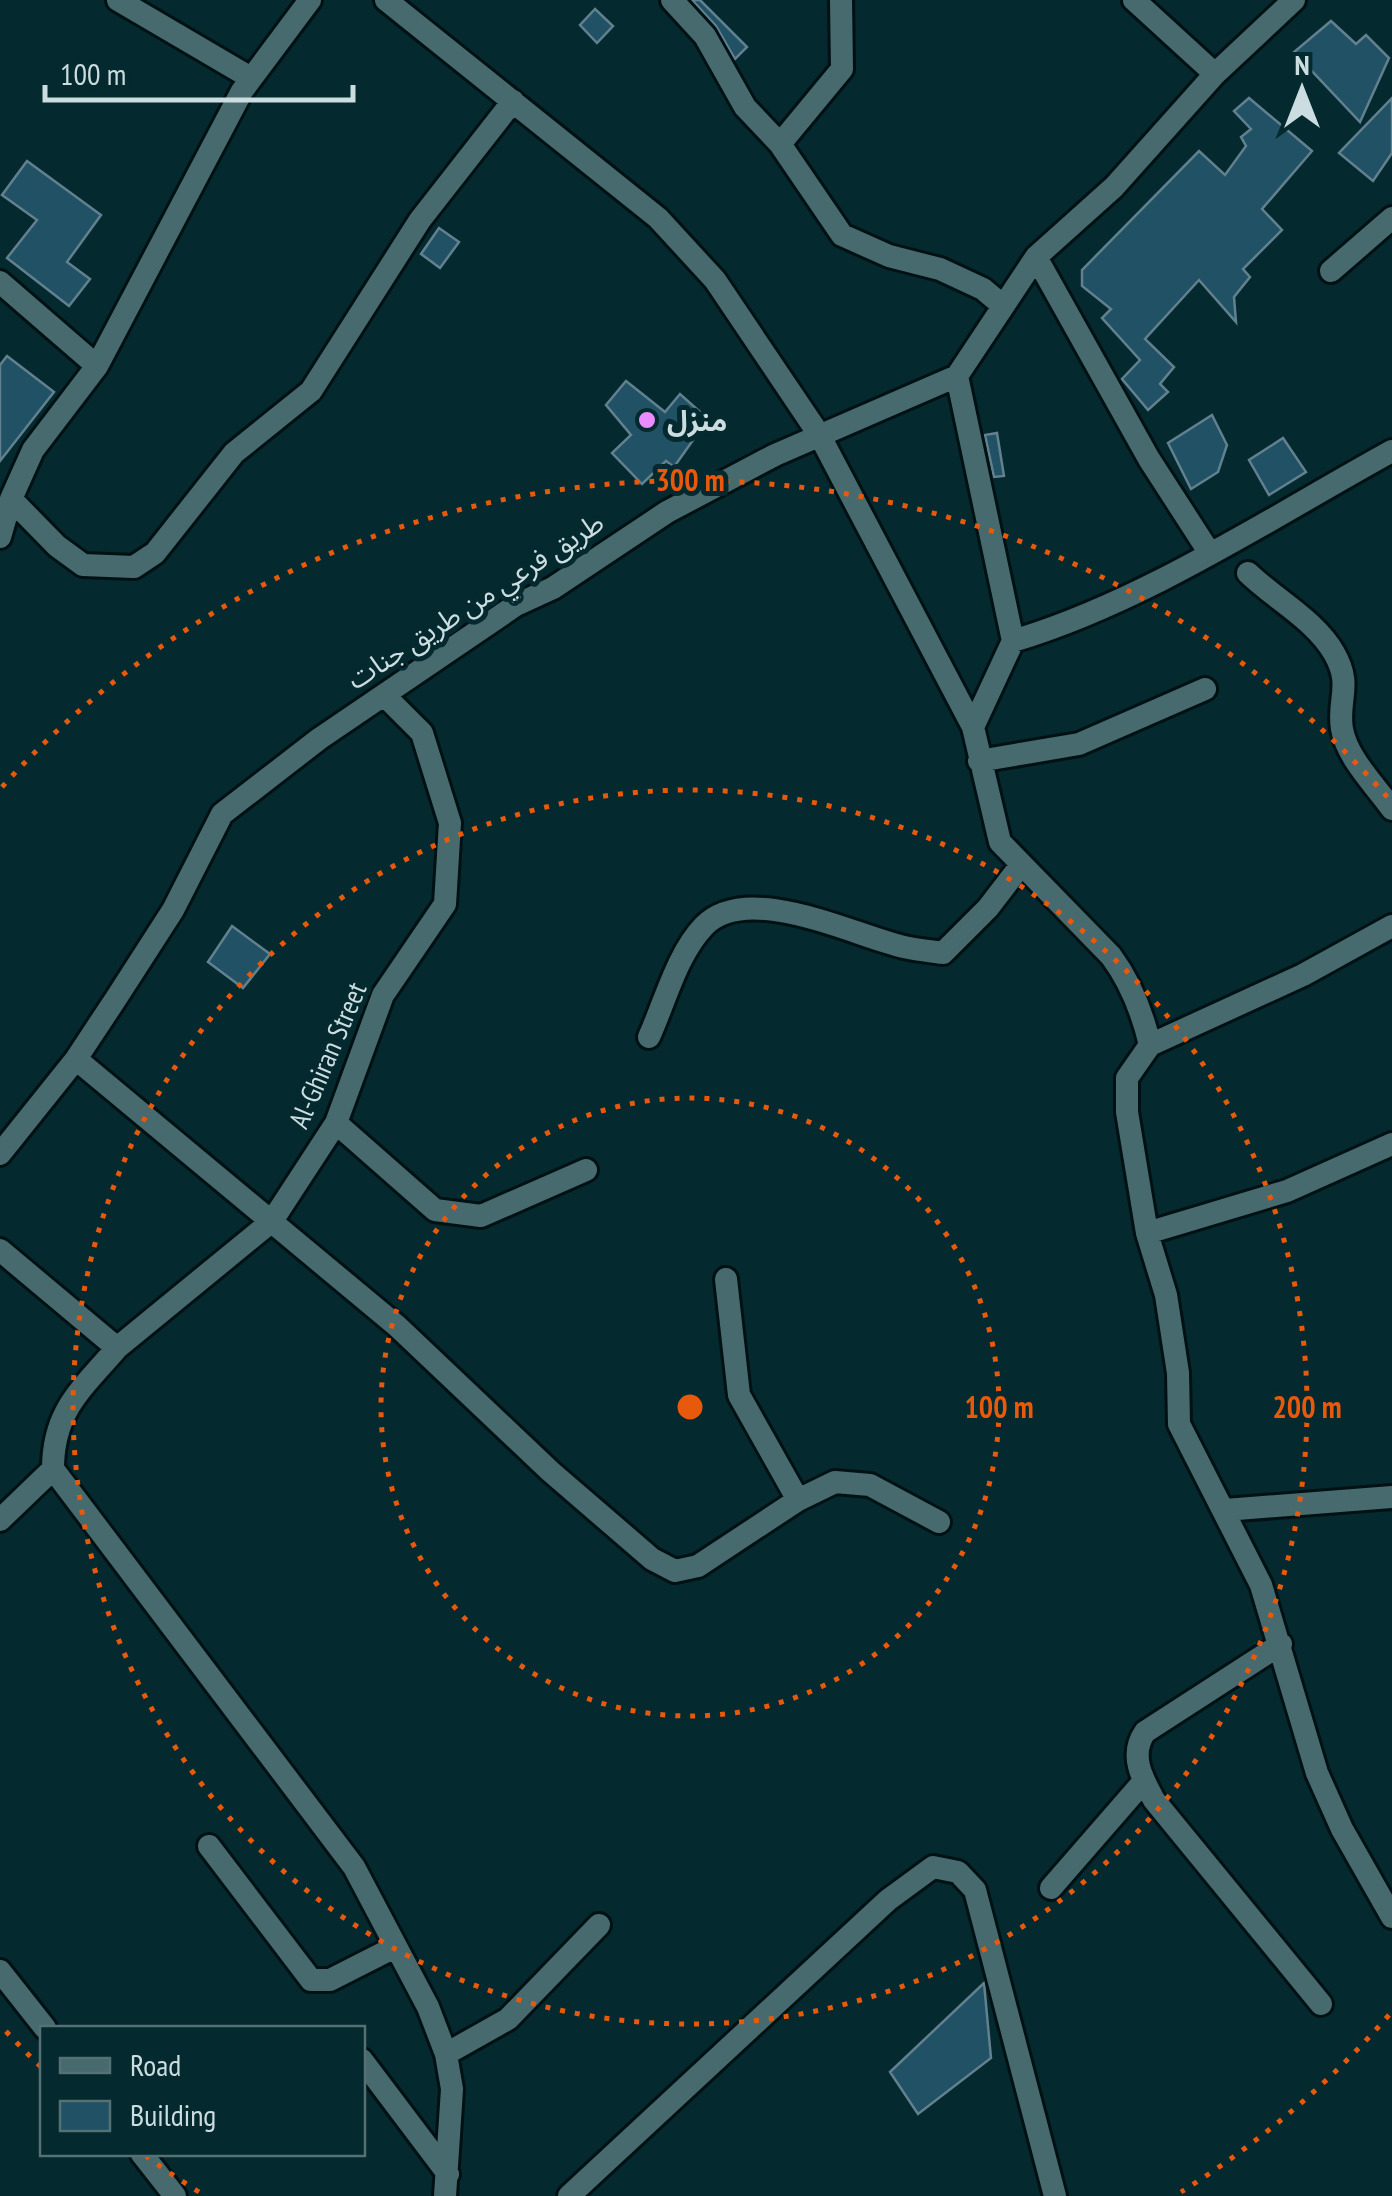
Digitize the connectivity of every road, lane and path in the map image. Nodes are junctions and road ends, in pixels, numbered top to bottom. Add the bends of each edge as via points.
1 (118, 0) edge
2 (310, 0) edge
3 (386, 0) edge
4 (672, 0) edge
5 (841, 0) edge
6 (1134, 0) edge
7 (1294, 0) edge
8 (1215, 74) junction
9 (251, 78) junction
10 (513, 101) junction
11 (780, 144) junction
12 (1392, 218) edge
13 (1036, 257) junction
14 (1331, 271) dead end
15 (0, 282) edge
16 (1002, 305) junction
17 (97, 366) junction
18 (957, 376) junction
19 (820, 436) junction
20 (1392, 451) edge
21 (4, 519) edge
22 (1209, 552) junction
23 (1248, 573) dead end
24 (1013, 640) junction
25 (1205, 688) dead end
26 (384, 695) junction
27 (973, 726) junction
28 (979, 761) junction
29 (1392, 808) edge
30 (1022, 865) junction
31 (1392, 926) edge
32 (649, 1037) dead end
33 (1150, 1044) junction
34 (76, 1058) junction
35 (336, 1123) junction
36 (1392, 1144) edge
37 (0, 1154) edge
38 (586, 1170) dead end
39 (272, 1222) junction
40 (1148, 1233) junction
41 (0, 1250) edge
42 (726, 1279) dead end
43 (116, 1348) junction
44 (53, 1469) junction
45 (1392, 1498) edge
46 (798, 1500) junction
47 (1225, 1510) junction
48 (0, 1520) edge
49 (939, 1522) dead end
50 (1281, 1644) junction
51 (1144, 1782) junction
52 (210, 1846) dead end
53 (1051, 1888) dead end
54 (1392, 1916) edge
55 (599, 1925) dead end
56 (395, 1947) junction
57 (0, 1971) edge
58 (1322, 2004) dead end
59 (43, 2026) edge
60 (446, 2054) junction
61 (365, 2064) edge
62 (143, 2156) edge
63 (446, 2185) edge
64 (172, 2195) edge
65 (569, 2196) edge
66 (1055, 2196) edge

1 - 9 street
2 - 9 street
3 - 10 street
4 - 11 street via 706,36 745,107
5 - 11 street via 842,69
6 - 8 street
7 - 8 street
8 - 13 street via 1114,187
9 - 17 street
10 - 19 street via 658,218 715,280
10 - 21 street via 410,235 310,392 234,453 155,553 134,567 82,565
11 - 16 street via 842,235 940,268
12 - 14 street
13 - 16 street
13 - 22 street
15 - 17 street
16 - 18 street
17 - 21 street via 33,450
18 - 19 street, طريق فرعي من طريق جنات
18 - 24 street
19 - 26 street, طريق فرعي من طريق جنات via 667,512
19 - 27 street
20 - 22 street
22 - 24 street via 1109,606
23 - 29 street via 1322,634 1335,654 1346,676 1345,740
24 - 27 street
25 - 28 street via 1079,744
26 - 34 street, طريق فرعي من طريق جنات via 222,814 172,910
26 - 35 street, Al-Ghiran Street via 422,733 450,824 445,904 383,995
27 - 28 street
28 - 30 street via 1000,842
30 - 32 street via 943,953 903,947 814,915 730,910 706,924 686,950
30 - 33 street via 1126,976
31 - 33 street via 1303,975
33 - 40 street via 1126,1078
34 - 37 street, طريق فرعي من طريق جنات
34 - 39 street
35 - 38 street via 435,1210 481,1216
35 - 39 street, Al-Ghiran Street
36 - 40 street via 1287,1191
39 - 43 street, Al-Ghiran Street
39 - 46 street via 397,1326 652,1559 675,1571 698,1566
40 - 47 street via 1166,1295 1178,1424
41 - 43 street
42 - 46 street via 739,1395
43 - 44 street, Al-Ghiran Street via 64,1408 53,1440
44 - 48 street
44 - 56 street via 354,1867
45 - 47 street
46 - 49 street via 835,1482 870,1485
47 - 50 street
50 - 51 street via 1145,1732 1137,1752
50 - 54 street via 1317,1773
51 - 53 street
51 - 58 street
52 - 56 street via 310,1980 330,1980
55 - 60 street via 508,2019
56 - 60 street
57 - 59 street
60 - 63 street via 452,2089
61 - 63 street
62 - 64 street
65 - 66 street via 888,1900 933,1867 958,1872 975,1890

